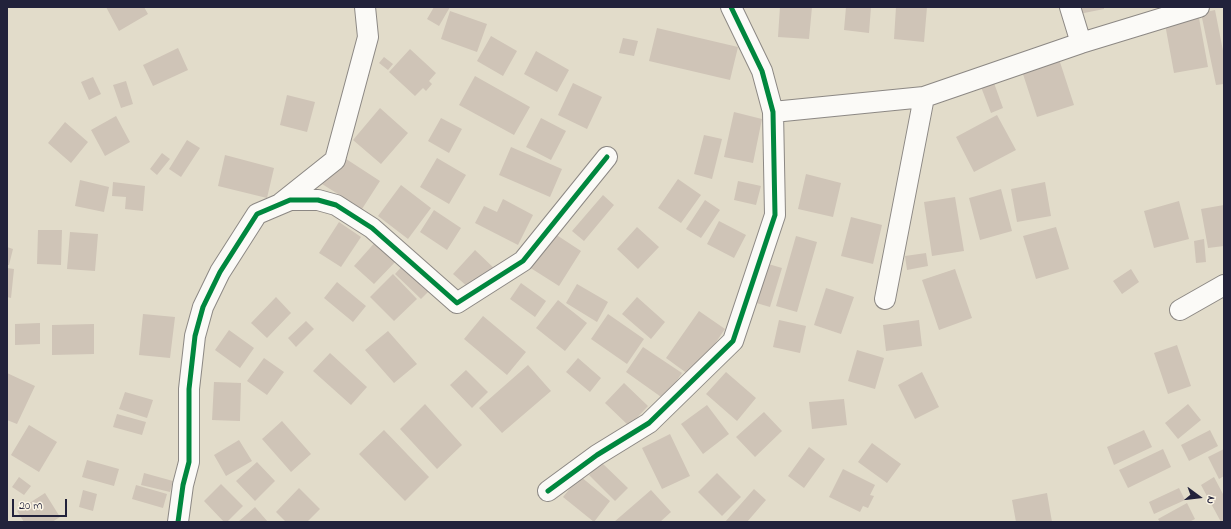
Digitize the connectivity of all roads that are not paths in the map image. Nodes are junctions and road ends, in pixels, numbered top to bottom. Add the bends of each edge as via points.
1 (365, 7) edge
2 (731, 7) edge
3 (1070, 7) edge
4 (1199, 7) edge
5 (1081, 43) junction
6 (924, 97) junction
7 (773, 112) junction
8 (607, 157) dead end
9 (279, 204) junction
10 (1224, 285) edge
11 (885, 299) dead end
12 (1180, 310) dead end
13 (548, 491) dead end
14 (178, 522) edge

1 - 9 street via 368,36 335,160
2 - 7 street via 762,71
3 - 5 street
4 - 5 street
5 - 6 street
6 - 7 street
6 - 11 street
7 - 13 street via 775,215 733,341 649,423 597,455
8 - 9 street via 523,261 457,303 372,228 336,205 318,200 290,200
9 - 14 street via 257,214 220,272 203,307 195,336 189,389 189,462
10 - 12 street

